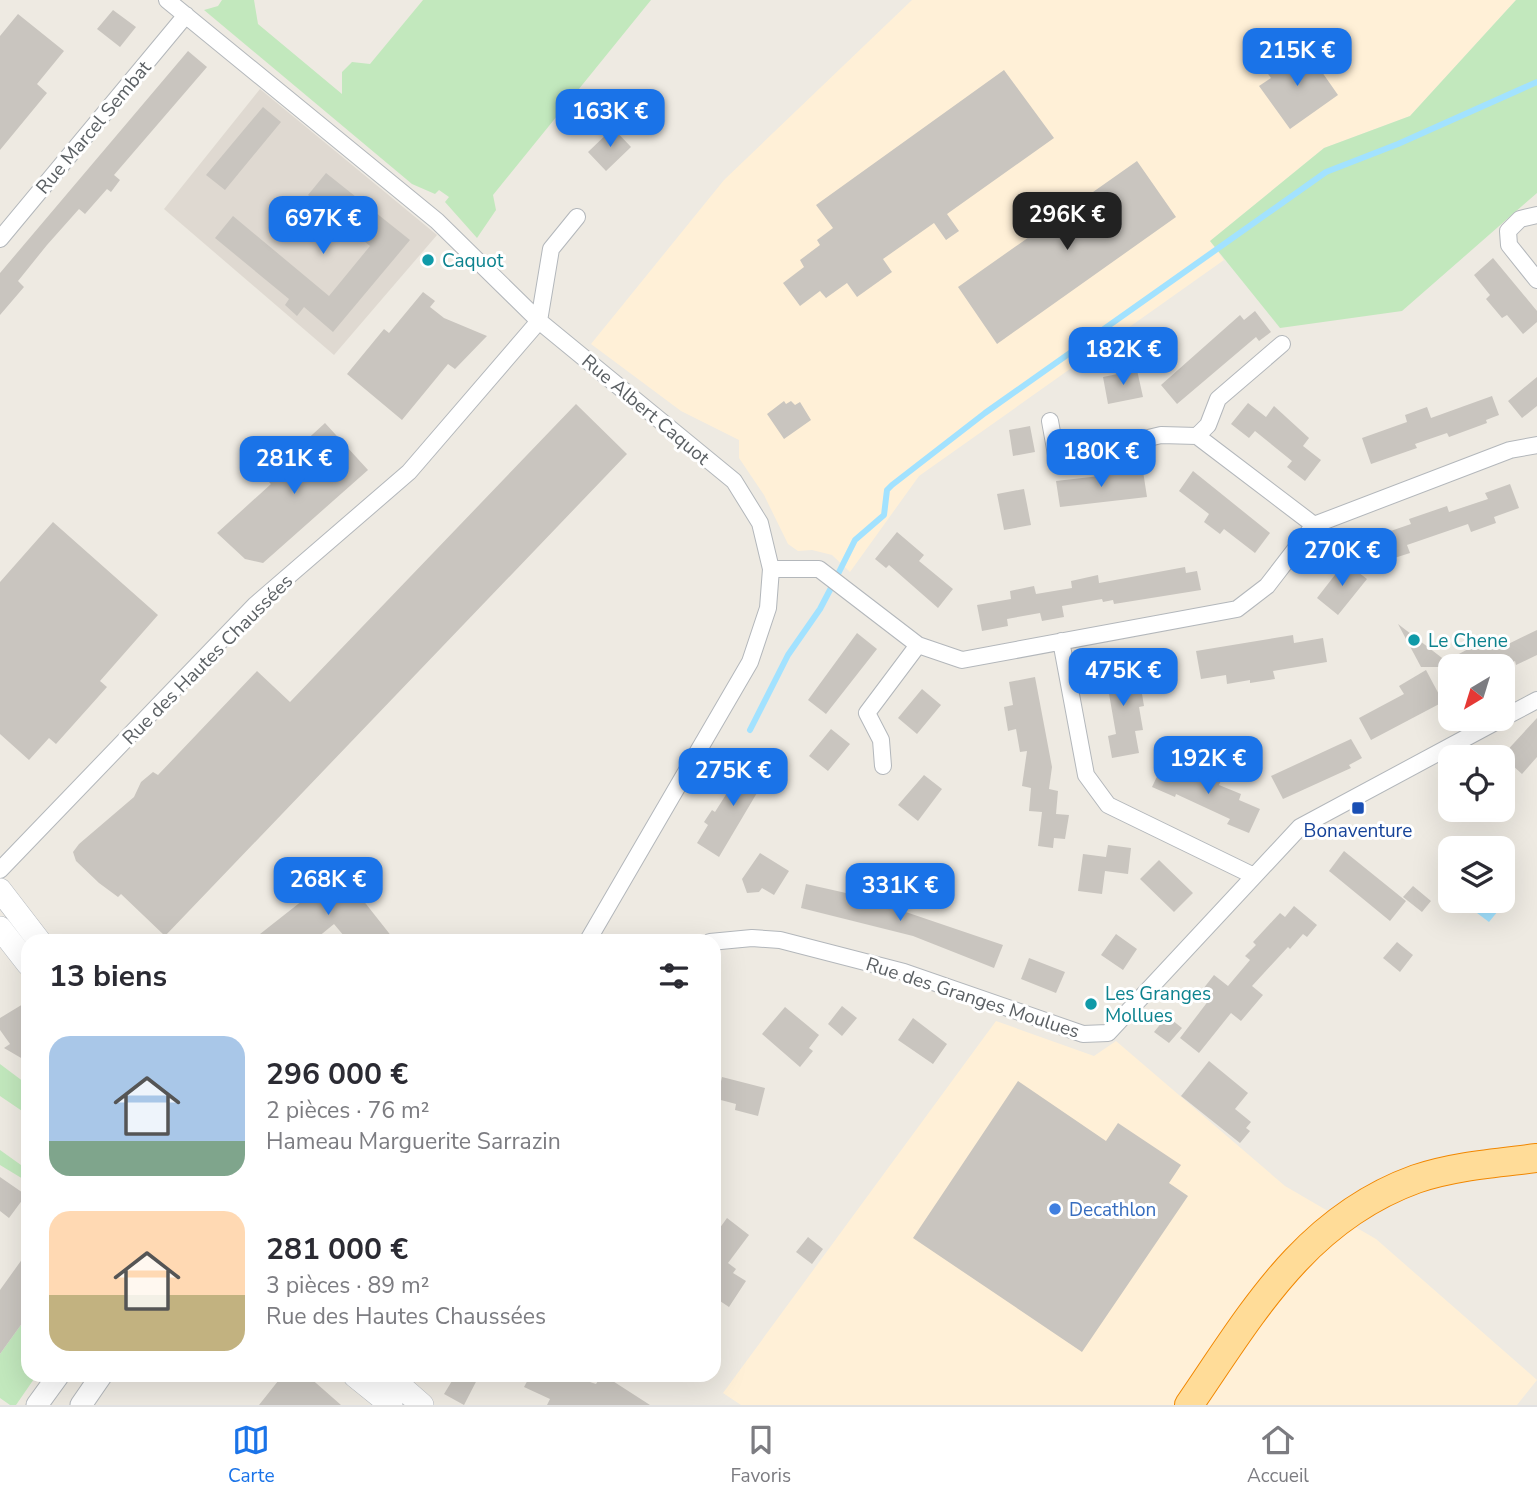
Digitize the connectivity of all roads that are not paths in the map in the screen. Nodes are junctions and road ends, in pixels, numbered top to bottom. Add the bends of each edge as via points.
1 (167, 0) edge
2 (186, 15) junction
3 (1537, 215) edge
4 (577, 217) dead end
5 (0, 239) edge
6 (1537, 280) edge
7 (539, 321) junction
8 (1282, 344) dead end
9 (1050, 421) dead end
10 (1197, 436) junction
11 (1537, 445) edge
12 (1314, 526) junction
13 (771, 569) junction
14 (1061, 641) junction
15 (918, 646) junction
16 (1537, 700) edge
17 (1516, 711) edge
18 (1478, 732) edge
19 (883, 766) dead end
20 (0, 870) edge
21 (1252, 875) junction
22 (0, 890) edge
23 (0, 928) edge
24 (34, 934) edge
25 (592, 934) edge
26 (721, 942) edge
27 (21, 955) edge
28 (1537, 1158) edge
29 (54, 1382) edge
30 (97, 1382) edge
31 (362, 1382) edge
32 (395, 1382) edge
33 (37, 1405) edge
34 (81, 1405) edge
35 (391, 1405) edge
36 (422, 1405) edge
37 (1189, 1405) edge

1 - 2 street, Rue Albert Caquot
2 - 5 street, Rue Marcel Sembat
2 - 7 street, Rue Albert Caquot via 437,221
3 - 6 street via 1520,219 1508,231 1509,246
4 - 7 street via 551,249
7 - 13 street, Rue Albert Caquot via 734,481 760,523
7 - 20 street, Rue des Hautes Chaussées via 409,472 256,605
8 - 10 street via 1218,400 1208,425
9 - 10 street via 1058,460 1161,435
10 - 12 street
11 - 12 street via 1510,450
12 - 14 street via 1267,586 1237,609
13 - 15 street via 819,569
13 - 25 street, Rue Albert Caquot via 768,608 750,662
14 - 15 street via 961,660
14 - 21 street via 1086,775 1108,805
15 - 19 street via 867,713 881,740
16 - 17 street, Rue des Granges Moulues
18 - 21 street, Rue des Granges Moulues via 1300,827
21 - 26 street, Rue des Granges Moulues via 1108,1033 1083,1034 904,972 780,940
22 - 24 main road
23 - 27 main road
28 - 37 highway via 1418,1178 1339,1218 1299,1254 1269,1291
29 - 33 street
30 - 34 street
31 - 35 main road
32 - 36 main road

